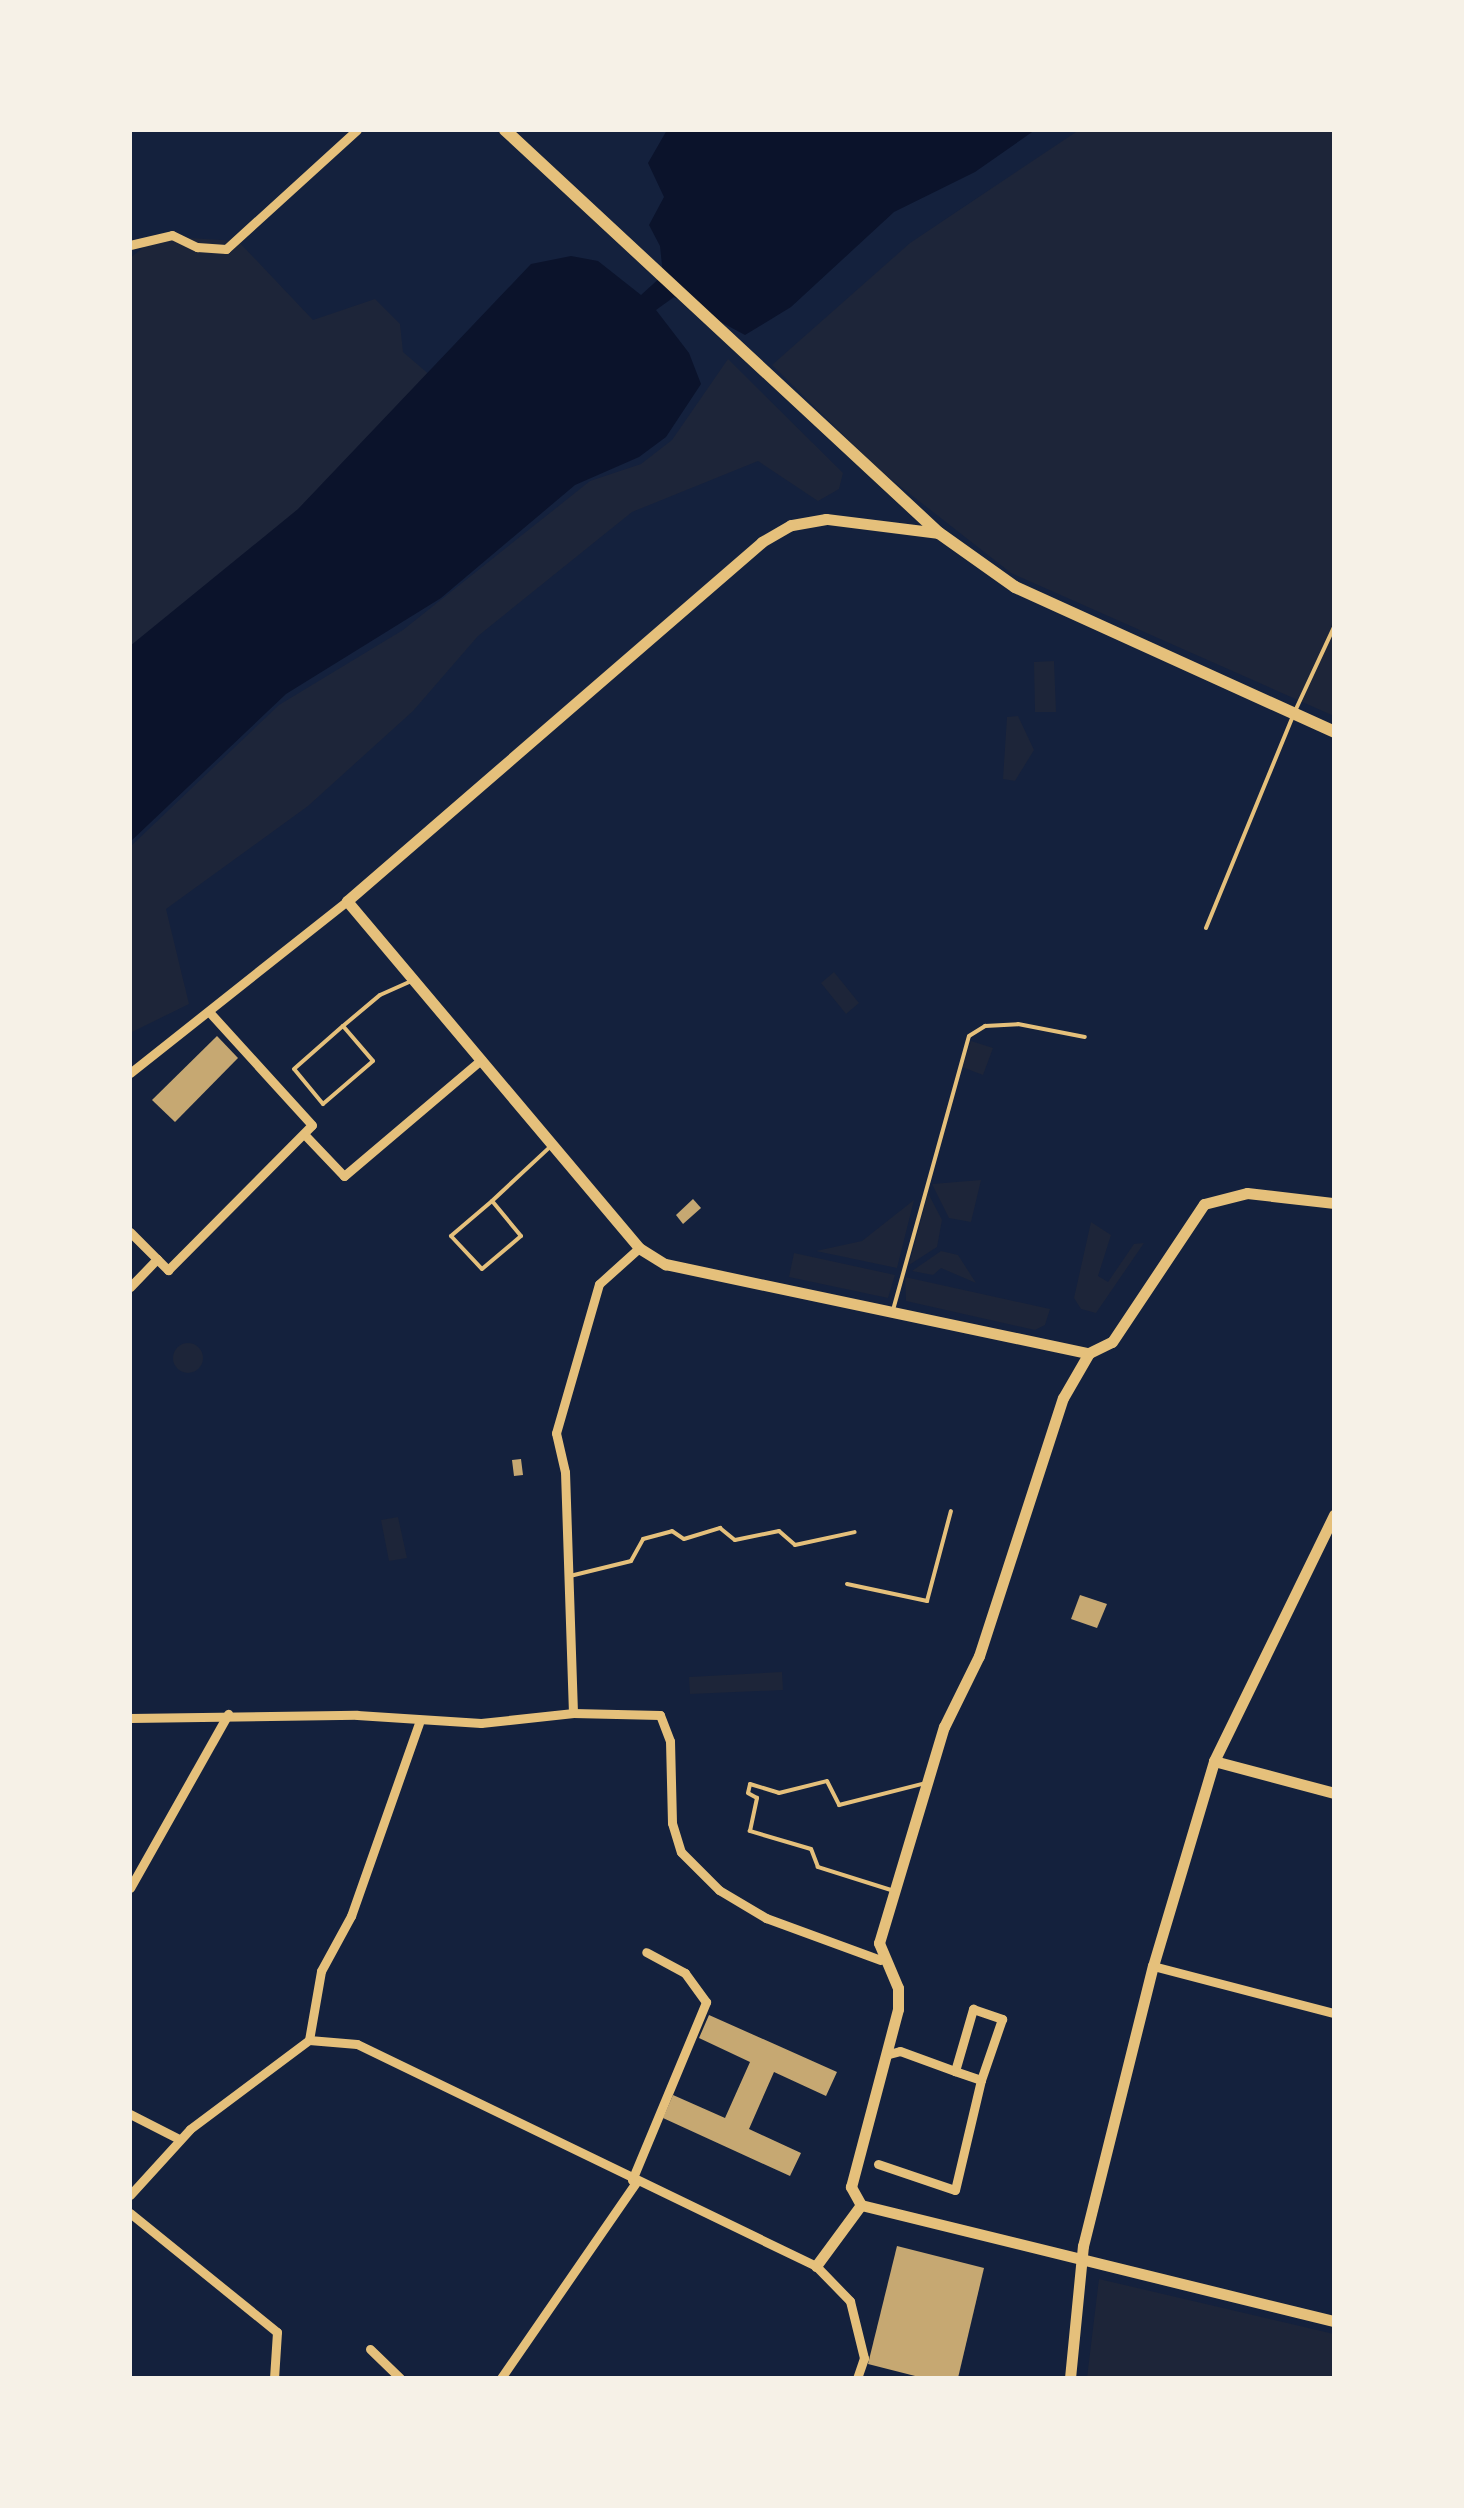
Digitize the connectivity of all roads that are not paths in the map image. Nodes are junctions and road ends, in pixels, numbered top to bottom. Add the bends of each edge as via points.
1 (356, 130) edge
2 (505, 130) edge
3 (130, 245) edge
4 (939, 533) junction
5 (1334, 628) edge
6 (1294, 713) junction
7 (1334, 732) edge
8 (346, 901) junction
9 (1206, 928) dead end
10 (412, 981) junction
11 (212, 1014) junction
12 (344, 1026) junction
13 (1084, 1037) dead end
14 (481, 1060) junction
15 (130, 1073) edge
16 (304, 1134) junction
17 (554, 1144) junction
18 (492, 1201) junction
19 (1334, 1203) edge
20 (130, 1232) edge
21 (639, 1248) junction
22 (157, 1259) junction
23 (130, 1288) edge
24 (894, 1310) junction
25 (1089, 1353) junction
26 (951, 1511) dead end
27 (1334, 1515) edge
28 (855, 1532) dead end
29 (567, 1576) junction
30 (847, 1584) dead end
31 (573, 1713) junction
32 (228, 1714) junction
33 (130, 1718) edge
34 (419, 1723) junction
35 (1214, 1761) junction
36 (928, 1783) junction
37 (1334, 1794) edge
38 (130, 1888) edge
39 (896, 1892) junction
40 (646, 1952) dead end
41 (881, 1960) junction
42 (1153, 1966) junction
43 (1334, 2013) edge
44 (309, 2040) junction
45 (889, 2054) junction
46 (955, 2071) junction
47 (981, 2080) junction
48 (130, 2114) edge
49 (179, 2138) junction
50 (878, 2164) dead end
51 (634, 2181) junction
52 (130, 2195) edge
53 (861, 2205) junction
54 (130, 2213) edge
55 (1081, 2260) junction
56 (816, 2266) junction
57 (1334, 2321) edge
58 (370, 2349) dead end
59 (274, 2378) edge
60 (400, 2378) edge
61 (501, 2378) edge
62 (857, 2378) edge
63 (1070, 2378) edge

1 - 3 street via 226,249 197,247 172,235
2 - 4 main road
4 - 6 main road via 1014,587
4 - 8 street via 826,519 791,525 762,542
5 - 6 lane
6 - 7 main road
6 - 9 lane
8 - 10 street
8 - 11 street
10 - 12 lane via 380,995
10 - 14 street
11 - 15 street
11 - 16 street via 312,1125
12 - 12 lane via 294,1069 323,1104 372,1061
13 - 24 lane via 1018,1024 985,1026 969,1036
14 - 16 street via 344,1176
14 - 17 street
16 - 22 street via 168,1270
17 - 18 lane
17 - 21 street
18 - 18 lane via 521,1236 482,1269 451,1236
19 - 25 street via 1247,1192 1204,1204 1112,1342
20 - 22 street
21 - 24 street via 664,1264
21 - 29 street via 600,1284 556,1433
22 - 23 street
24 - 25 street
25 - 36 street via 1063,1398 979,1656 944,1728
26 - 30 lane via 927,1601
27 - 35 street
28 - 29 lane via 796,1545 779,1531 735,1540 720,1528 684,1539 672,1531 643,1539 631,1561
29 - 31 street
31 - 34 street
31 - 41 street via 660,1715 670,1740 672,1823 681,1852 719,1890 766,1918
32 - 33 street
32 - 34 street via 357,1715
32 - 38 street
34 - 44 street via 351,1916 321,1971
35 - 37 street
35 - 42 street
36 - 39 street
36 - 39 lane via 839,1804 827,1780 779,1793 750,1784 748,1793 757,1798 750,1831 812,1849 818,1867
39 - 41 street via 879,1944
40 - 51 street via 685,1973 706,2002
41 - 45 street via 898,1988
42 - 43 street
42 - 55 street
44 - 49 street
44 - 51 street via 358,2044
45 - 46 street via 900,2051
45 - 53 street via 851,2187
46 - 47 street
46 - 47 street via 973,2009 1002,2019
47 - 50 street via 954,2190
48 - 49 street
49 - 52 street
51 - 56 street
51 - 61 street
53 - 55 street
53 - 56 street
54 - 59 street via 277,2332
55 - 57 street
55 - 63 street
56 - 62 street via 850,2301 864,2358
58 - 60 street

